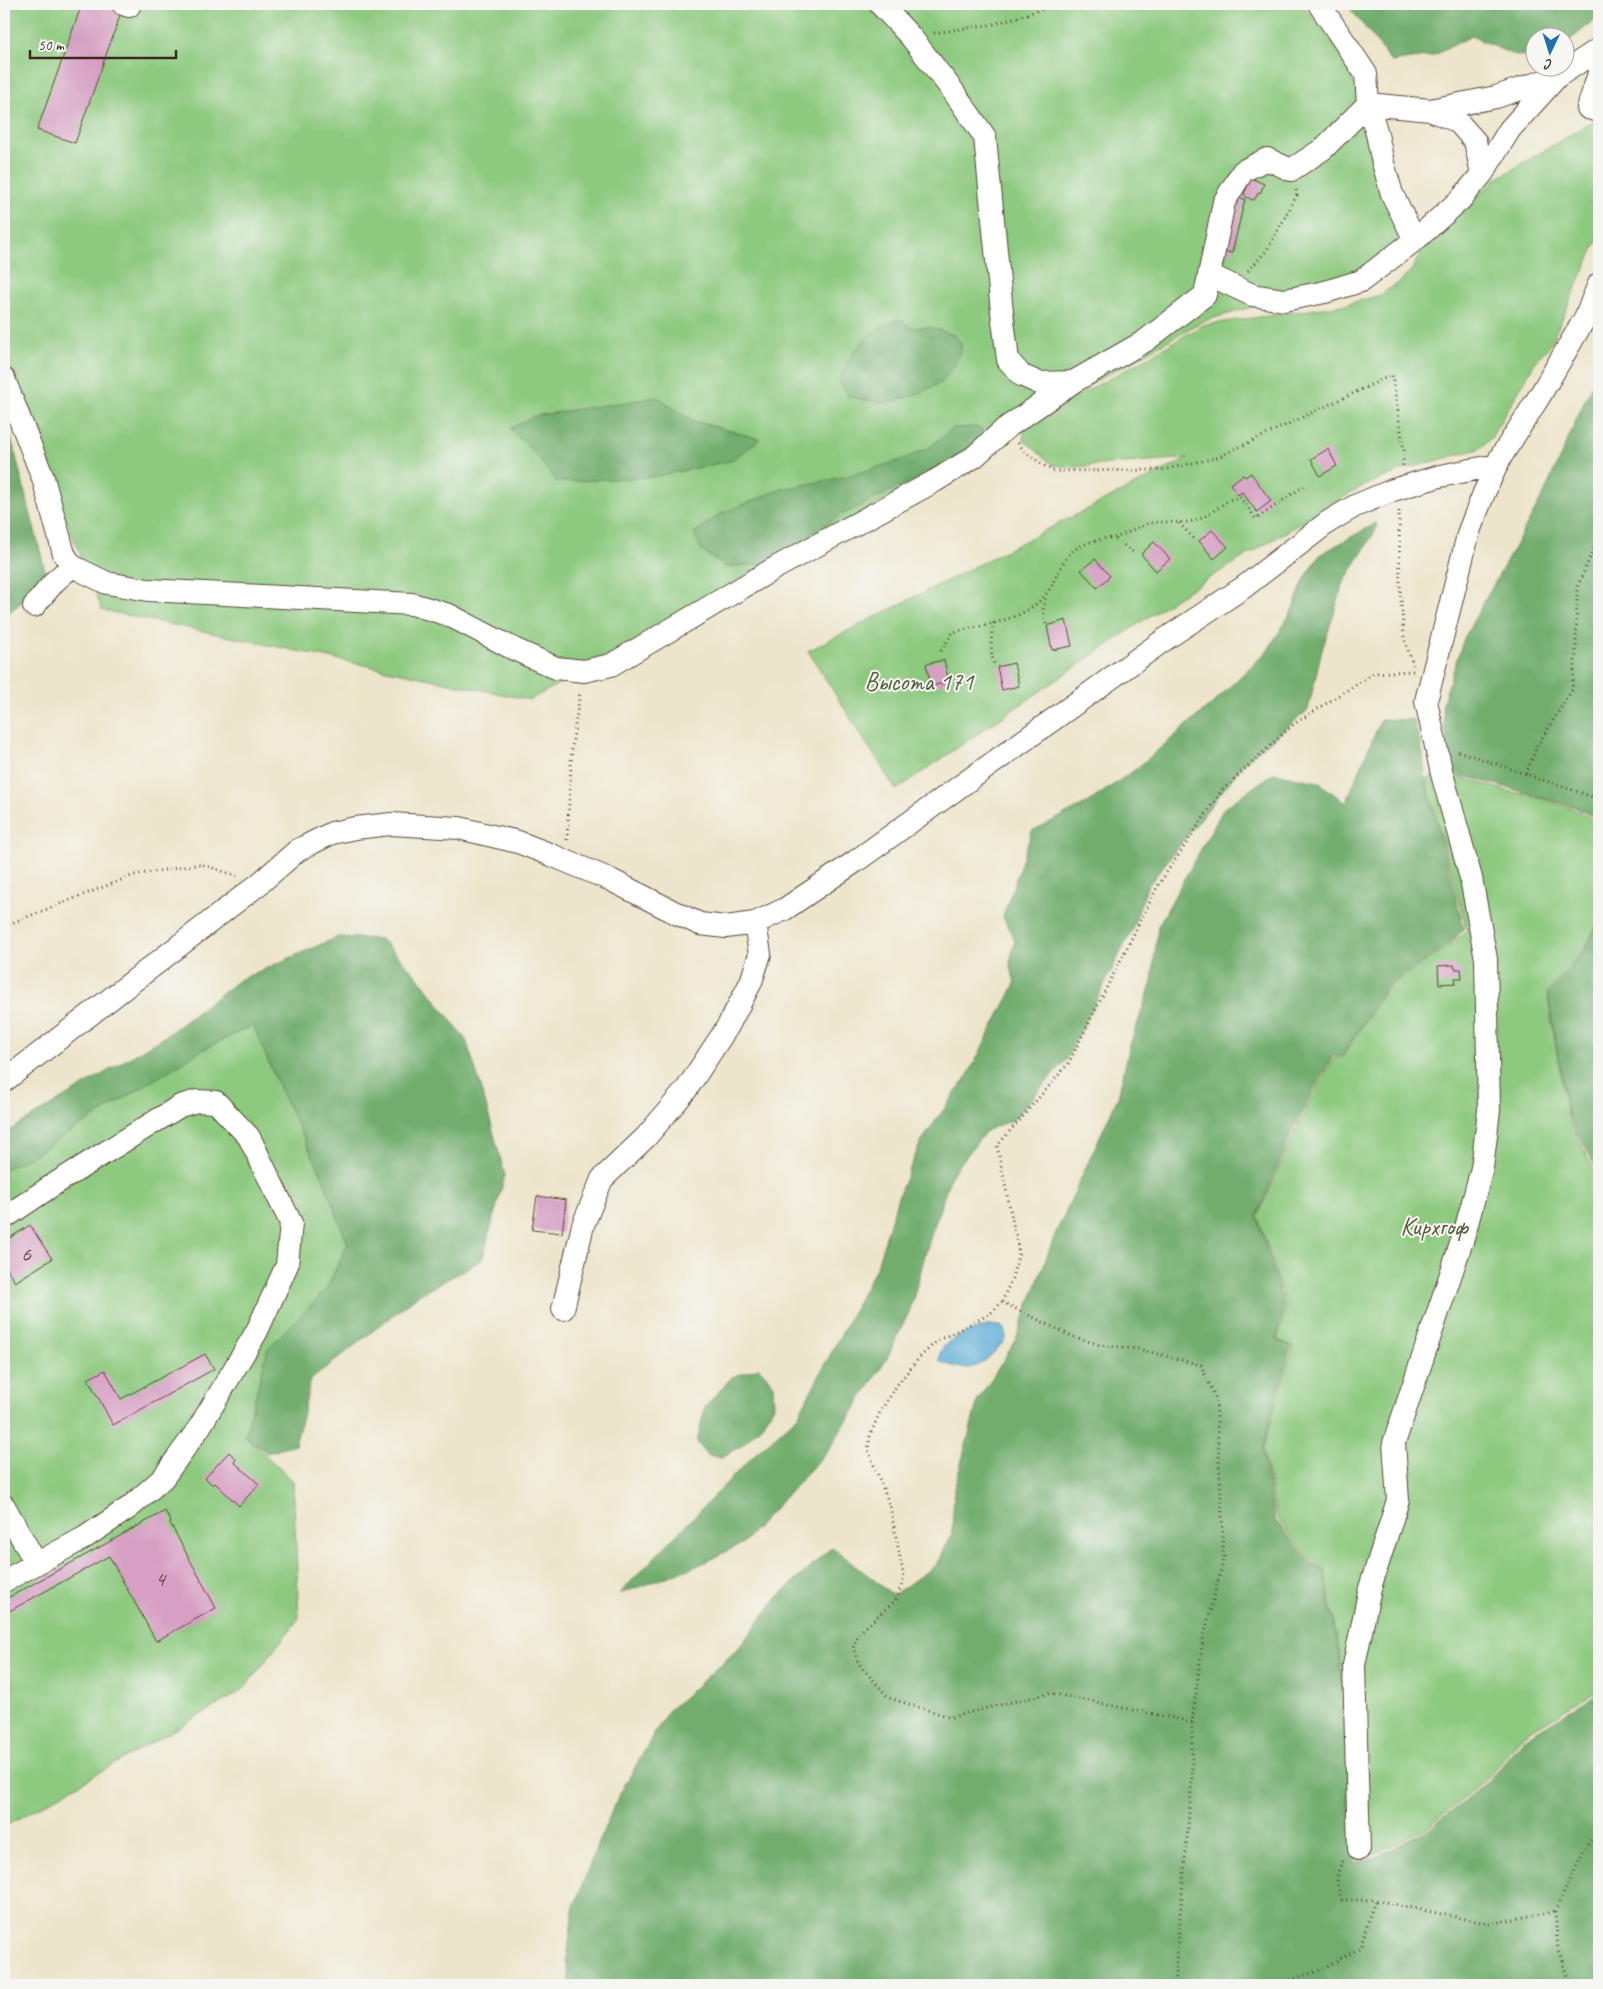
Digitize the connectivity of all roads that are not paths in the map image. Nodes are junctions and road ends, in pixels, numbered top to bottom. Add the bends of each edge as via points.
1 (880, 4) edge
2 (1319, 4) edge
3 (1599, 57) edge
4 (1576, 68) edge
5 (1552, 78) edge
6 (1556, 78) edge
7 (1368, 104) junction
8 (1599, 107) edge
9 (1430, 110) junction
10 (1482, 174) junction
11 (1415, 240) junction
12 (1214, 277) junction
13 (1599, 284) edge
14 (4, 379) edge
15 (1073, 382) junction
16 (1496, 465) junction
17 (72, 566) junction
18 (34, 606) dead end
19 (756, 923) junction
20 (4, 1081) edge
21 (4, 1218) edge
22 (563, 1309) dead end
23 (4, 1506) edge
24 (36, 1563) junction
25 (4, 1580) edge
26 (1359, 1849) road end

1 - 15 street via 911,37 985,137 1008,360 1021,376 1039,383
2 - 7 street via 1366,74
3 - 4 street
3 - 8 street via 1588,108 1596,110
5 - 9 street via 1496,97
6 - 10 street via 1510,129
7 - 9 street
7 - 11 street via 1392,194
7 - 12 street via 1323,149 1291,170 1267,159 1243,170 1224,202
9 - 10 street via 1456,121 1476,142
10 - 11 street via 1461,200
11 - 12 street via 1361,281 1284,300 1252,295
12 - 15 street via 1205,295 1145,341
13 - 16 street via 1585,318
14 - 17 street via 42,478 64,554
15 - 17 street via 1006,428 974,457 935,481 775,568 618,661 584,670 556,668 449,615 412,604 148,590 107,583
16 - 19 street via 1440,476 1400,479 1328,522 1244,587 1164,640 856,862 785,909
16 - 26 street via 1469,531 1426,701 1471,878 1486,959 1489,1110 1482,1168 1464,1235 1394,1443 1398,1500 1370,1588 1354,1665
17 - 18 street
19 - 20 street via 726,927 700,924 611,880 518,842 491,835 459,828 391,824 355,828 332,833 298,850
19 - 22 street via 760,954 751,982 728,1026 686,1090 646,1137 602,1179 583,1225
21 - 24 street via 180,1106 197,1101 216,1102 249,1138 290,1222 287,1265 257,1331 199,1428 163,1478 130,1507 84,1538
23 - 24 street
24 - 25 street

